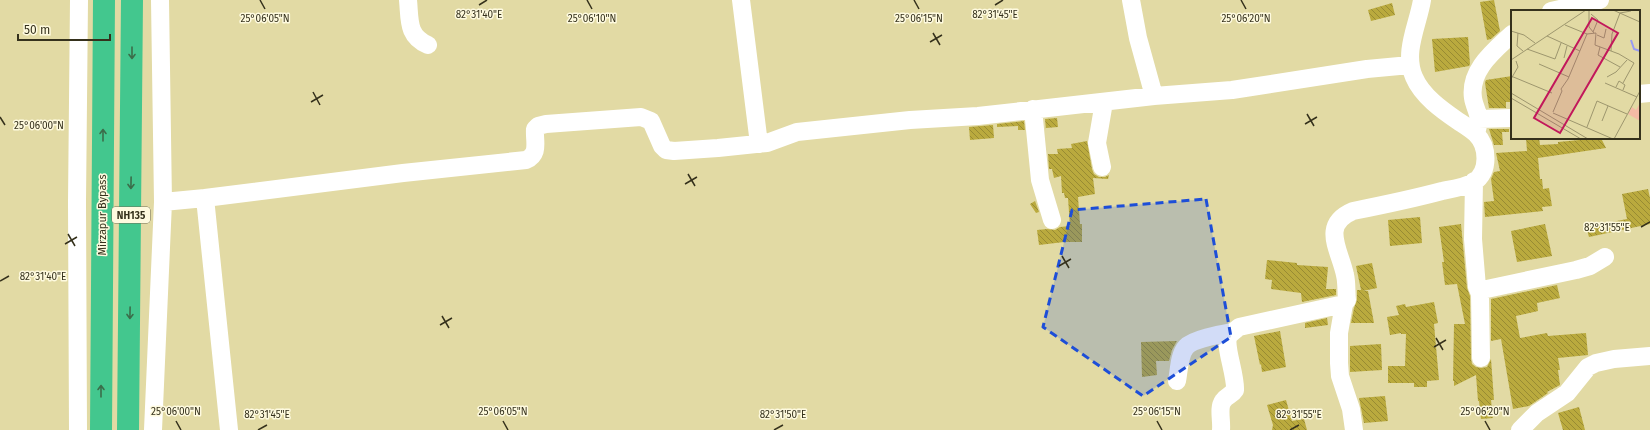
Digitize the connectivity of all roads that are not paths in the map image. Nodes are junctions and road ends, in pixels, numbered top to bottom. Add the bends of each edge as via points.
1 (79, 0) edge
2 (104, 0) edge
3 (132, 0) edge
4 (160, 0) edge
5 (408, 0) edge
6 (741, 0) edge
7 (1131, 0) edge
8 (1422, 0) edge
9 (1600, 0) edge
10 (1555, 10) edge
11 (1511, 35) edge
12 (428, 45) dead end
13 (1410, 65) junction
14 (1650, 93) edge
15 (1640, 94) edge
16 (1154, 96) junction
17 (1104, 102) junction
18 (1033, 109) junction
19 (1511, 118) edge
20 (1477, 126) junction
21 (760, 144) junction
22 (1102, 167) dead end
23 (1474, 181) junction
24 (205, 198) junction
25 (164, 202) junction
26 (1052, 220) dead end
27 (1606, 257) dead end
28 (1480, 294) junction
29 (1344, 304) junction
30 (1233, 332) junction
31 (1650, 356) edge
32 (1481, 358) dead end
33 (1177, 381) dead end
34 (78, 430) edge
35 (101, 430) edge
36 (128, 430) edge
37 (153, 430) edge
38 (229, 430) edge
39 (1221, 430) edge
40 (1354, 430) edge
41 (1520, 430) edge

1 - 34 street
35 -> 2 highway, Mirzapur Bypass / NH135
3 -> 36 highway, NH135
4 - 25 street
5 - 12 street via 413,34 419,41
6 - 21 street
7 - 16 street via 1138,38
8 - 13 street via 1411,46
9 - 10 street
11 - 20 street via 1477,72 1472,96
13 - 16 street via 1366,69 1232,90
13 - 20 street via 1414,77 1429,98 1446,113
14 - 15 street
16 - 17 street
17 - 18 street
17 - 22 street via 1096,143
18 - 21 street via 797,132
18 - 26 street via 1040,180
19 - 20 street
20 - 23 street via 1486,159
21 - 24 street via 669,151 662,146 651,121 642,117 546,124 535,129 536,151 526,160
23 - 28 street via 1473,239 1477,288
23 - 29 street via 1406,201 1353,211 1341,218 1335,231 1335,242 1345,275 1347,300
24 - 25 street
24 - 38 street
25 - 37 street
27 - 28 street via 1590,266 1482,290
28 - 32 street
29 - 30 street via 1239,326
29 - 40 street via 1339,333 1340,376 1351,409
30 - 33 street via 1190,343 1183,352
30 - 39 street via 1228,338 1228,343 1235,390 1221,404
31 - 41 street via 1614,359 1588,367 1567,393 1537,413

